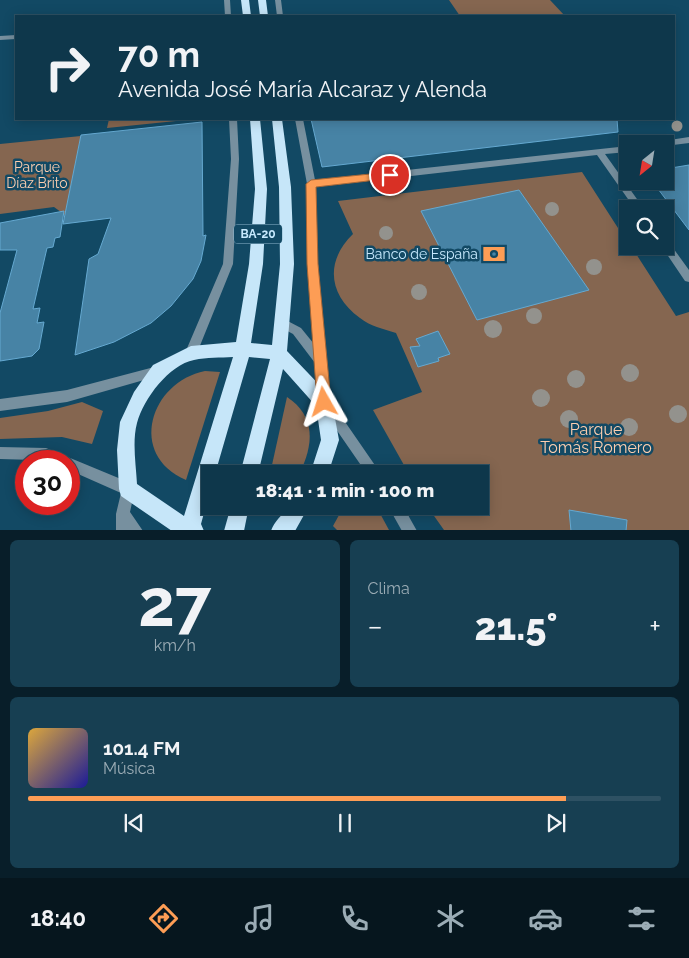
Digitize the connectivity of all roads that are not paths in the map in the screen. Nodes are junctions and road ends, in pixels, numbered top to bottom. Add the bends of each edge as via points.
1 (227, 0) edge
2 (245, 0) edge
3 (262, 0) edge
4 (278, 0) edge
5 (228, 15) edge
6 (247, 15) edge
7 (264, 15) edge
8 (280, 15) edge
9 (15, 37) edge
10 (0, 38) edge
11 (233, 120) edge
12 (255, 120) edge
13 (277, 120) edge
14 (299, 120) edge
15 (689, 140) edge
16 (674, 142) edge
17 (619, 150) edge
18 (600, 153) junction
19 (311, 184) junction
20 (634, 200) edge
21 (673, 255) edge
22 (689, 278) edge
23 (282, 323) junction
24 (243, 349) junction
25 (191, 353) junction
26 (279, 353) junction
27 (320, 360) junction
28 (159, 370) junction
29 (324, 402) junction
30 (0, 405) edge
31 (0, 453) edge
32 (15, 453) edge
33 (251, 465) edge
34 (322, 465) edge
35 (369, 465) edge
36 (80, 469) edge
37 (128, 489) junction
38 (123, 514) junction
39 (238, 515) edge
40 (296, 515) edge
41 (401, 515) edge
42 (289, 528) edge
43 (123, 530) edge
44 (136, 530) edge
45 (191, 530) edge
46 (234, 530) edge
47 (410, 530) edge

1 - 5 street
2 - 6 highway
3 - 7 highway
4 - 8 street
9 - 10 street
11 - 25 street via 236,160 228,264
12 - 24 highway, BA-20 via 261,189 256,264
13 - 23 highway, BA-20 via 285,186 287,264
14 - 19 street
15 - 16 street
17 - 18 street
18 - 19 street
18 - 20 street
19 - 27 street via 312,264
21 - 22 street
23 - 26 highway, BA-20
23 - 27 street via 297,331
24 - 25 highway
24 - 26 highway
24 - 45 highway, BA-20
25 - 28 highway
26 - 29 highway
26 - 33 highway, BA-20
27 - 29 street
28 - 30 street via 67,396
28 - 37 highway via 129,422 126,450
29 - 34 highway via 330,440
29 - 35 street
31 - 32 street
36 - 37 street
37 - 38 street
37 - 45 highway
38 - 43 street
38 - 44 street
39 - 46 highway
40 - 42 highway
41 - 47 street

